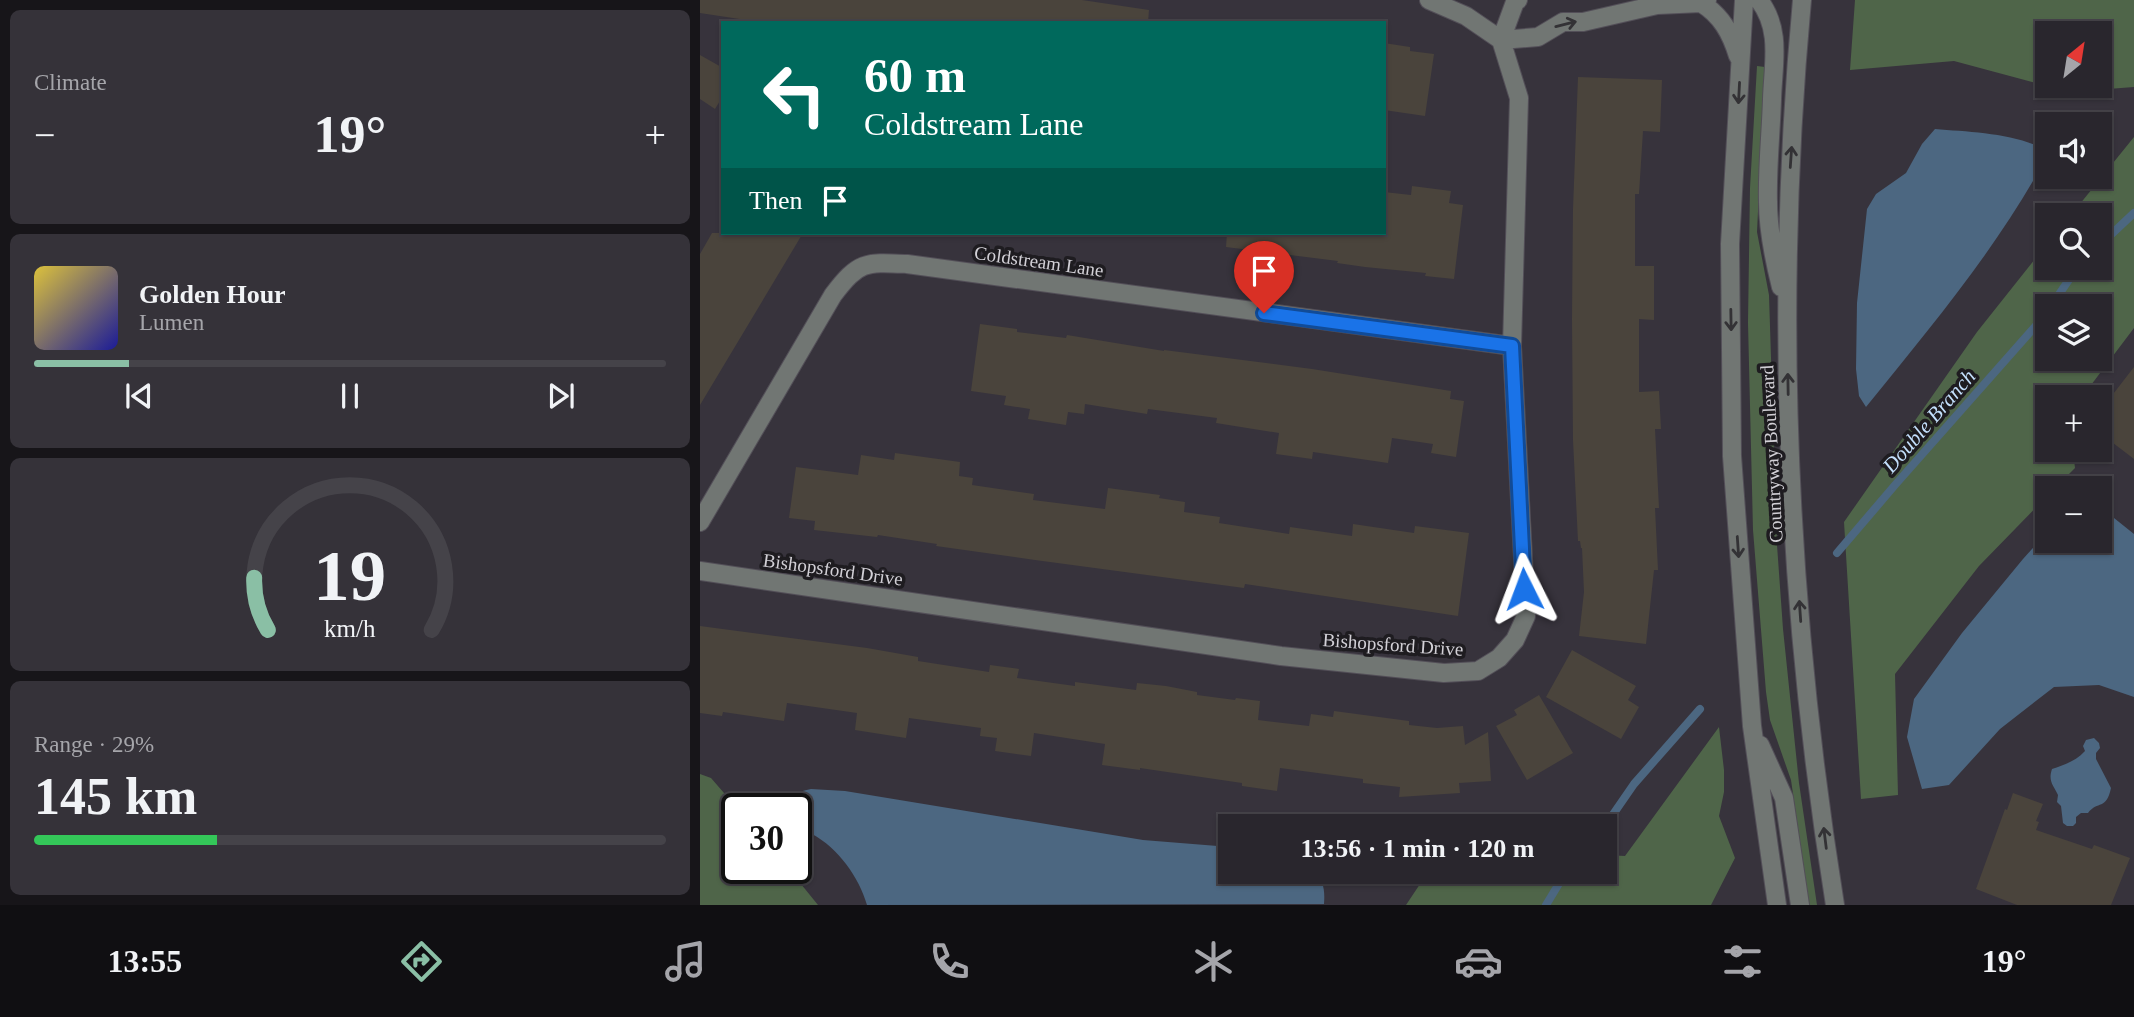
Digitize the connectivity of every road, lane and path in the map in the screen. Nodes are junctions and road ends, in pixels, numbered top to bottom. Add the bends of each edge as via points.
1 (1429, 0) edge
2 (1518, 0) edge
3 (1744, 0) edge
4 (1759, 0) edge
5 (1802, 0) edge
6 (1704, 1) edge
7 (1501, 40) junction
8 (1740, 64) junction
9 (1787, 318) junction
10 (1512, 346) junction
11 (700, 522) edge
12 (700, 571) edge
13 (1752, 726) junction
14 (1777, 905) edge
15 (1800, 905) edge
16 (1835, 905) edge

1 - 7 street via 1466,16
2 - 7 street
3 - 8 street, Countryway Boulevard
4 - 9 street via 1774,35 1769,227
9 -> 5 street, Countryway Boulevard via 1789,179
7 -> 6 street via 1538,37 1563,22
6 - 8 street via 1727,27
7 - 10 street, Bishopsford Drive via 1519,98
8 -> 13 street, Countryway Boulevard via 1730,244 1732,456
16 -> 9 street, Countryway Boulevard via 1802,643 1788,433
10 - 11 street, Coldstream Lane via 873,262 850,273 833,295
10 - 12 street, Bishopsford Drive via 1526,616 1516,640 1478,671 1444,673 1281,656
13 - 14 street, Countryway Boulevard
13 - 15 street via 1784,797

